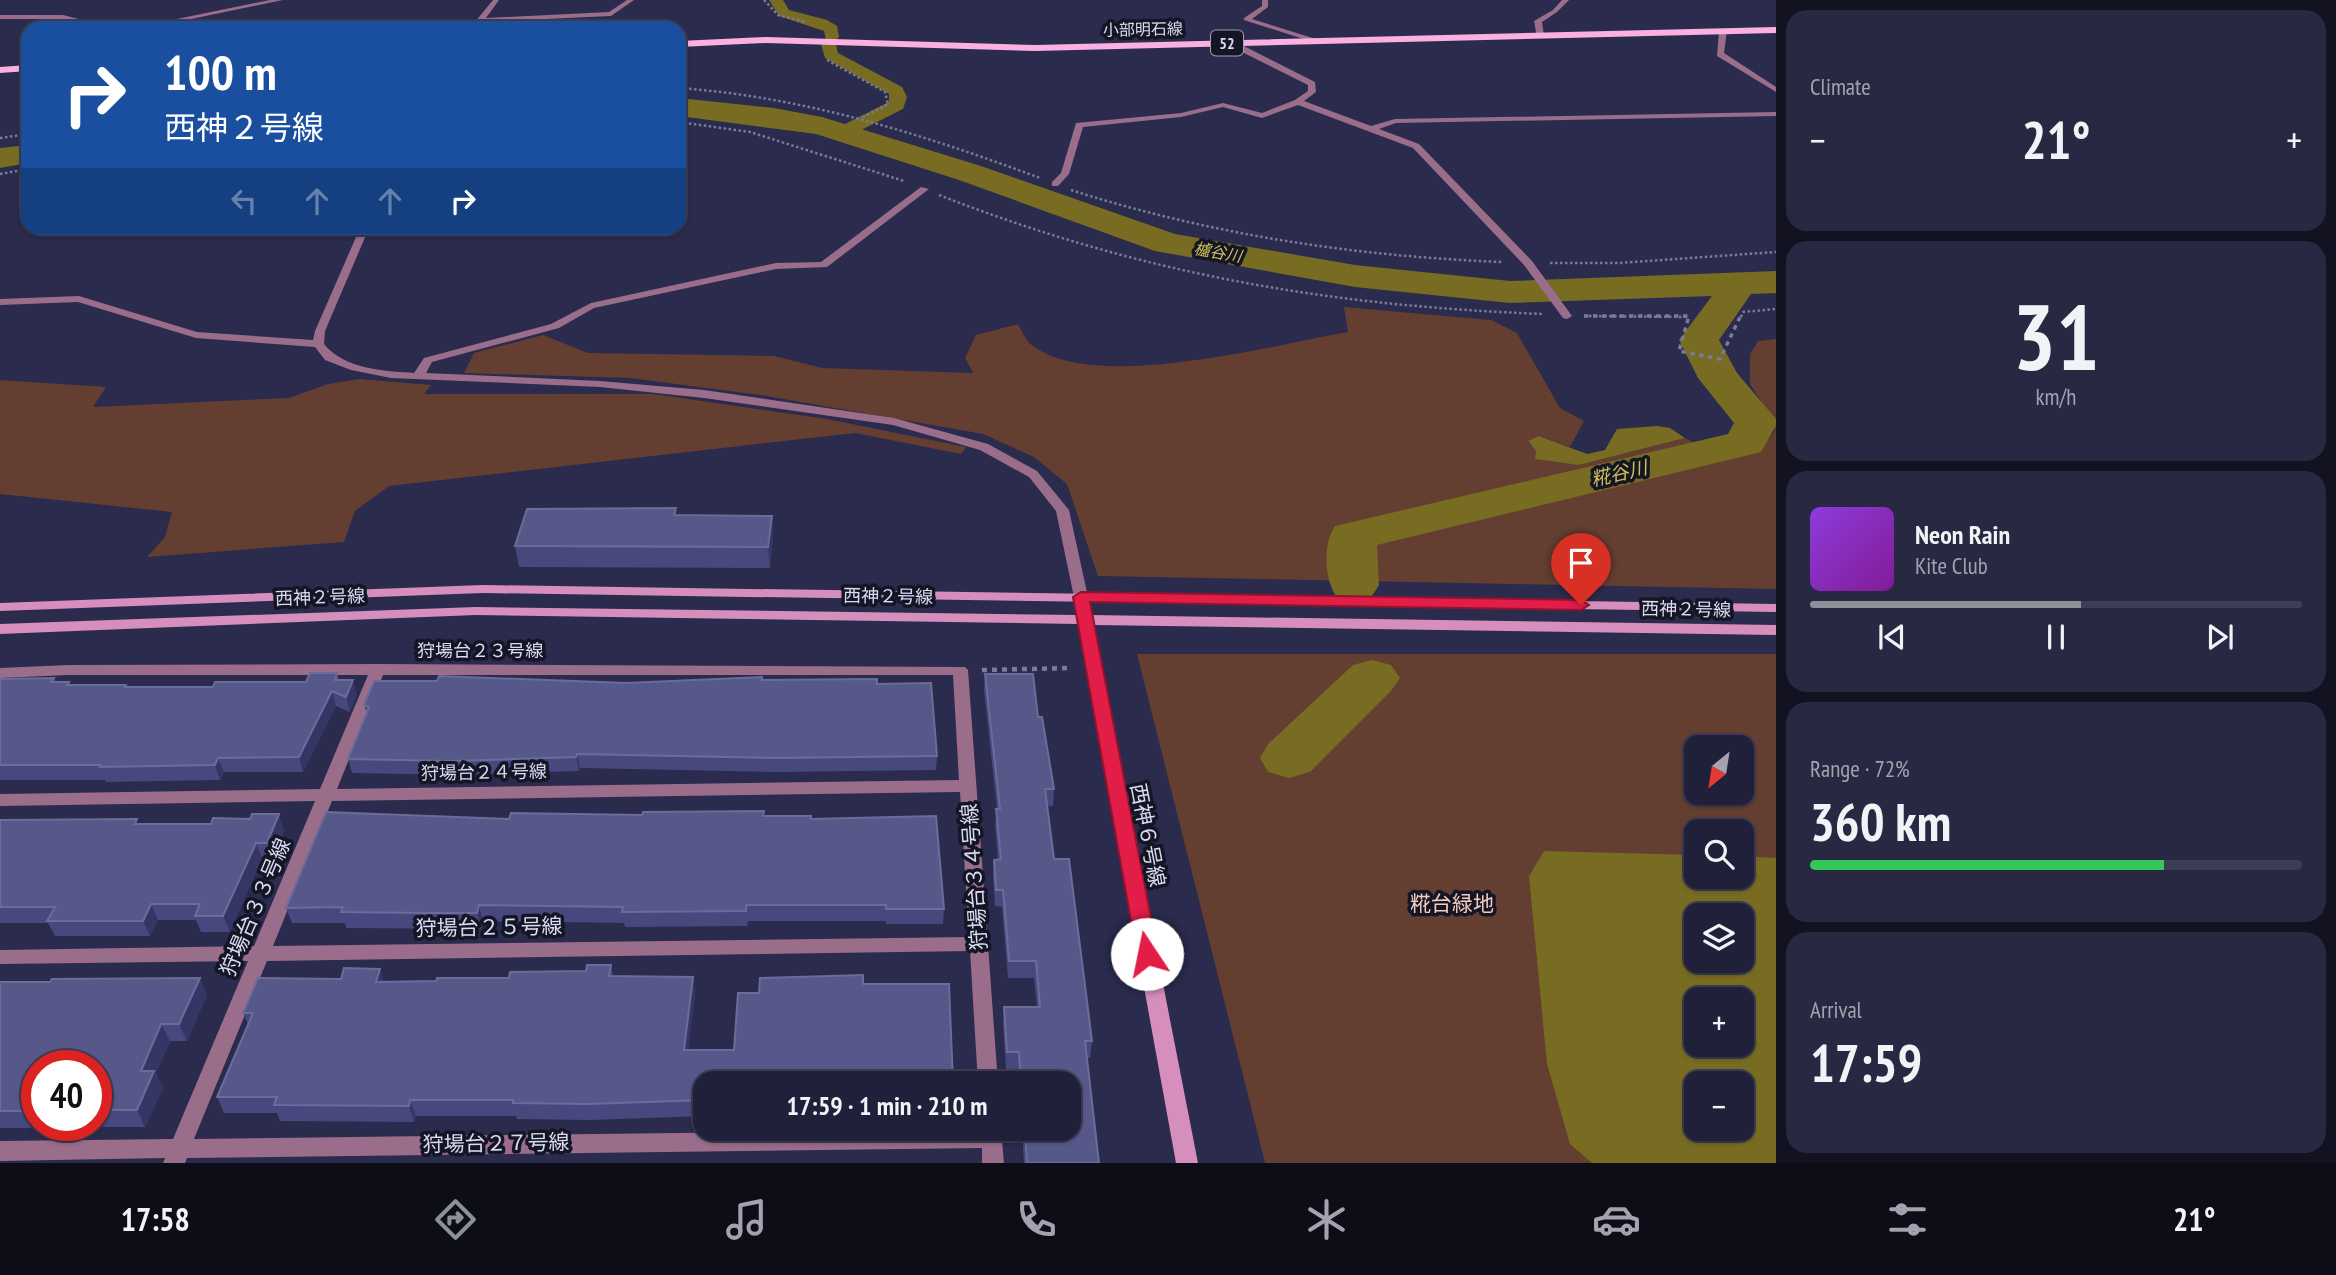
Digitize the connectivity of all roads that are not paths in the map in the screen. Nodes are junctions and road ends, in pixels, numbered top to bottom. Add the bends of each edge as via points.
1 (280, 0) edge
2 (496, 0) edge
3 (631, 0) edge
4 (1265, 0) edge
5 (1566, 0) edge
6 (0, 17) edge
7 (481, 20) joint
8 (80, 21) edge
9 (173, 21) edge
10 (1776, 30) edge
11 (1723, 31) junction
12 (1540, 36) junction
13 (1313, 41) junction
14 (1231, 43) junction
15 (686, 44) edge
16 (21, 68) edge
17 (0, 70) edge
18 (1776, 90) edge
19 (1298, 102) junction
20 (1776, 114) edge
21 (1371, 129) junction
22 (1055, 184) road end
23 (925, 189) road end
24 (362, 235) edge
25 (0, 302) edge
26 (1567, 316) road end
27 (318, 344) junction
28 (418, 376) junction
29 (1081, 597) junction
30 (0, 607) edge
31 (1776, 608) edge
32 (1084, 618) junction
33 (0, 629) edge
34 (1776, 630) edge
35 (378, 669) junction
36 (960, 670) joint
37 (0, 673) edge
38 (968, 786) junction
39 (327, 793) junction
40 (0, 800) edge
41 (979, 944) junction
42 (261, 952) junction
43 (0, 957) edge
44 (987, 1071) edge
45 (695, 1141) edge
46 (992, 1141) edge
47 (0, 1151) edge
48 (177, 1155) edge
49 (993, 1163) edge
50 (1187, 1163) edge

1 - 9 street
2 - 7 street
3 - 7 street via 611,14
4 - 13 street via 1265,7 1246,19
5 - 12 street via 1538,22
6 - 8 street
10 - 11 main road, 小部明石線 / 52
11 - 12 main road, 小部明石線 / 52
11 - 18 street via 1720,54
12 - 13 main road, 小部明石線 / 52
13 - 14 main road, 小部明石線 / 52
14 - 15 main road, 小部明石線 / 52 via 1035,48 766,40
14 - 19 street via 1312,84 1312,93
16 - 17 main road
19 - 21 street
19 - 22 street via 1262,116 1223,105 1181,115 1079,125 1065,174
20 - 21 street via 1395,121
21 - 26 street via 1416,146 1528,262
23 - 28 street via 823,265 775,266 591,306 555,326 428,360
24 - 27 street
25 - 27 street via 79,299 196,335
27 - 28 street via 328,358 355,368
28 - 29 street via 704,394 894,422 984,447 1033,474 1062,510
29 - 30 street, 西神２号線 via 483,589
29 - 31 street, 西神２号線
29 - 32 street, 西神６号線
32 - 33 street, 西神２号線 via 476,611
32 - 34 street, 西神２号線
32 - 50 street, 西神６号線
35 - 36 street, 狩場台２３号線
35 - 37 street, 狩場台２３号線
35 - 39 street, 狩場台３３号線
36 - 38 street, 狩場台３４号線
38 - 39 street, 狩場台２４号線
38 - 41 street, 狩場台３４号線
39 - 40 street, 狩場台２４号線
39 - 42 street, 狩場台３３号線
41 - 42 street, 狩場台２５号線
41 - 44 street, 狩場台３４号線
42 - 43 street, 狩場台２５号線
42 - 48 street, 狩場台３３号線
45 - 48 street, 狩場台２７号線
46 - 49 street
47 - 48 street, 狩場台２７号線

